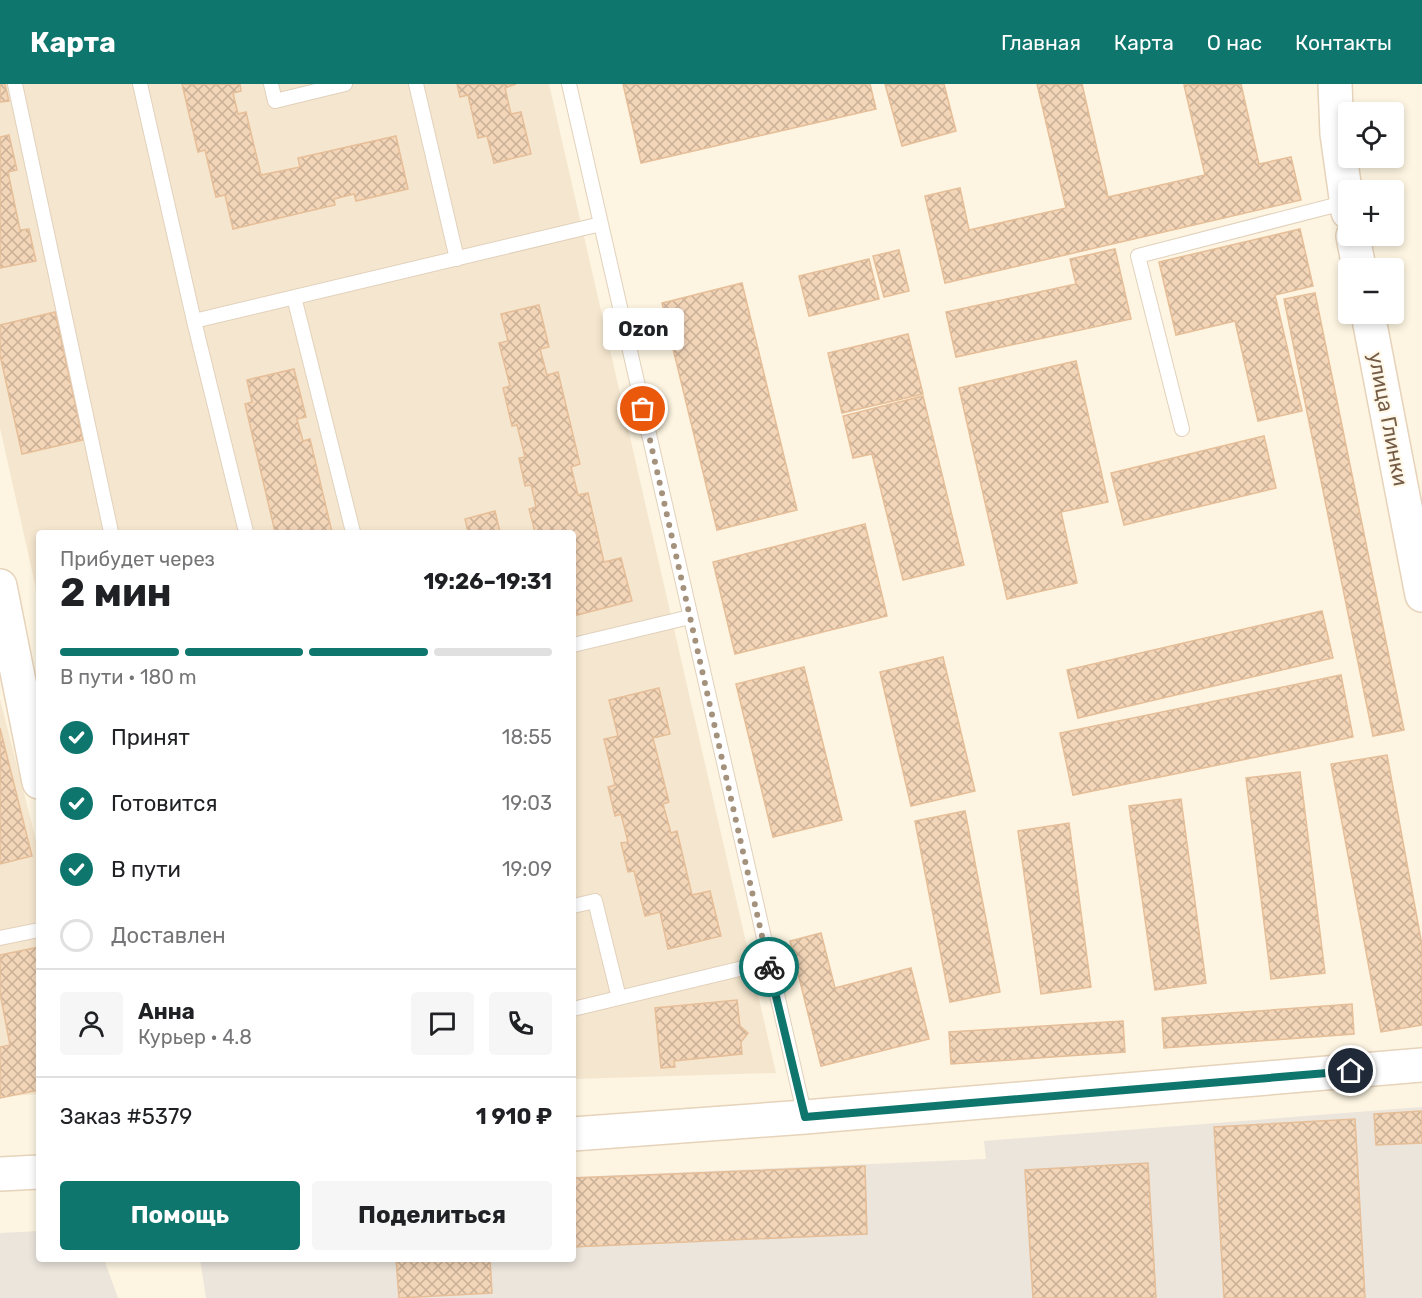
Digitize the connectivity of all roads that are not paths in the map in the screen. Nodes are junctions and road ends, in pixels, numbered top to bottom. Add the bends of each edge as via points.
1 (15, 84) edge
2 (140, 84) edge
3 (271, 84) edge
4 (345, 84) edge
5 (416, 84) edge
6 (569, 84) edge
7 (1335, 84) edge
8 (1344, 180) edge
9 (1338, 209) edge
10 (601, 224) junction
11 (457, 259) junction
12 (294, 297) junction
13 (194, 321) junction
14 (1370, 324) edge
15 (1182, 429) dead end
16 (111, 530) edge
17 (246, 530) edge
18 (352, 530) edge
19 (0, 586) edge
20 (1422, 595) edge
21 (690, 617) junction
22 (576, 644) edge
23 (36, 767) edge
24 (576, 905) edge
25 (36, 931) edge
26 (0, 938) edge
27 (768, 962) junction
28 (618, 998) junction
29 (576, 1008) edge
30 (1422, 1065) edge
31 (805, 1117) junction
32 (576, 1134) edge
33 (36, 1172) edge
34 (0, 1174) edge

1 - 16 lane
2 - 13 lane
3 - 4 lane via 275,101
5 - 11 lane
6 - 10 lane
7 - 8 street
9 - 15 lane via 1138,256
10 - 11 lane
10 - 21 lane
11 - 12 lane
12 - 13 lane
12 - 18 lane
13 - 17 lane
14 - 20 street, улица Глинки
19 - 23 street
21 - 22 lane
21 - 27 lane
24 - 28 lane via 595,901
25 - 26 lane
27 - 28 lane
27 - 31 lane
28 - 29 lane
30 - 31 street
31 - 32 street
33 - 34 street

